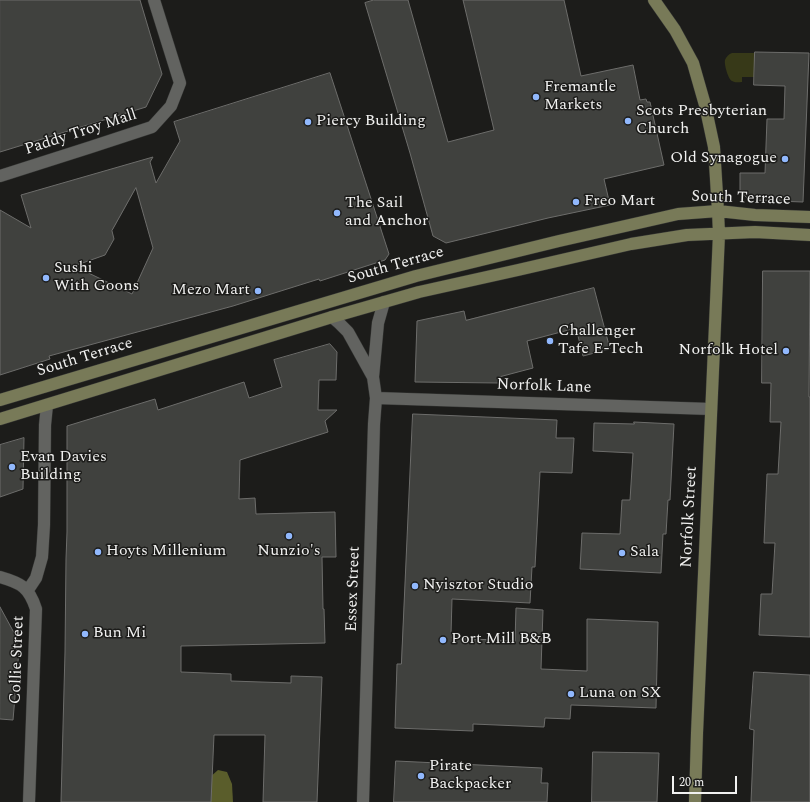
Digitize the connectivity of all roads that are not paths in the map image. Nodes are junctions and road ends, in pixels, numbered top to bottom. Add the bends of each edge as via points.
1 (154, 0) edge
2 (654, 0) edge
3 (0, 176) edge
4 (718, 211) junction
5 (810, 217) edge
6 (719, 234) junction
7 (810, 235) edge
8 (384, 302) junction
9 (332, 317) junction
10 (373, 377) junction
11 (376, 398) junction
12 (0, 400) edge
13 (47, 405) junction
14 (711, 409) junction
15 (0, 419) edge
16 (0, 577) edge
17 (28, 590) junction
18 (29, 802) edge
19 (363, 802) edge
20 (695, 802) edge

1 - 3 street, Paddy Troy Mall via 180,83 171,106 152,127
2 - 4 street, Norfolk Street via 675,30 693,63 714,147
4 - 5 street, South Terrace
4 - 6 street, Norfolk Street
4 - 12 street, South Terrace via 678,214 416,276
6 - 7 street, South Terrace via 755,232
6 - 8 street, South Terrace via 631,244
6 - 14 street, Norfolk Street
8 - 9 street, South Terrace
8 - 10 street, Essex Street via 378,323
9 - 10 street, Essex Street via 348,332
9 - 13 street, South Terrace
10 - 11 street, Essex Street
11 - 14 street, Norfolk Lane
11 - 19 street, Essex Street
13 - 15 street, South Terrace
13 - 17 street via 42,557 36,578
14 - 20 street, Norfolk Street
16 - 17 street via 16,582
17 - 18 street, Collie Street via 36,609

